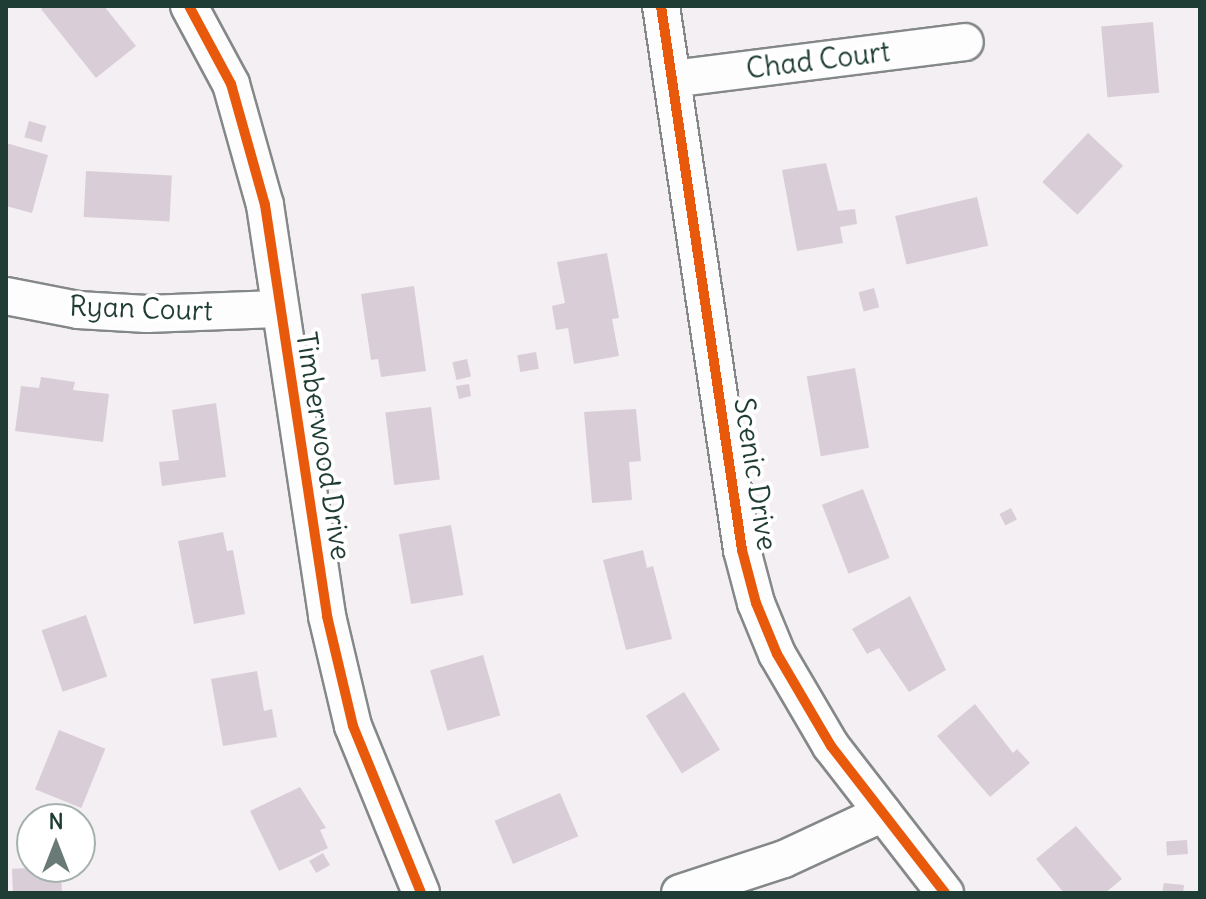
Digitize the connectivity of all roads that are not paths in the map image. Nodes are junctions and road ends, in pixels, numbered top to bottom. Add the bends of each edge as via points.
1 (189, 6) edge
2 (661, 6) edge
3 (965, 42) dead end
4 (672, 79) junction
5 (6, 296) edge
6 (277, 309) junction
7 (883, 813) junction
8 (421, 893) edge
9 (680, 893) edge
10 (945, 893) edge

1 - 6 street, Timberwood Drive via 231,84 250,144 265,205
2 - 4 street, Scenic Drive
3 - 4 street, Chad Court
4 - 7 street, Scenic Drive via 742,550 756,603 803,701
5 - 6 street, Ryan Court via 119,312
6 - 8 street, Timberwood Drive via 339,673 370,776
7 - 9 street via 784,859
7 - 10 street, Scenic Drive

